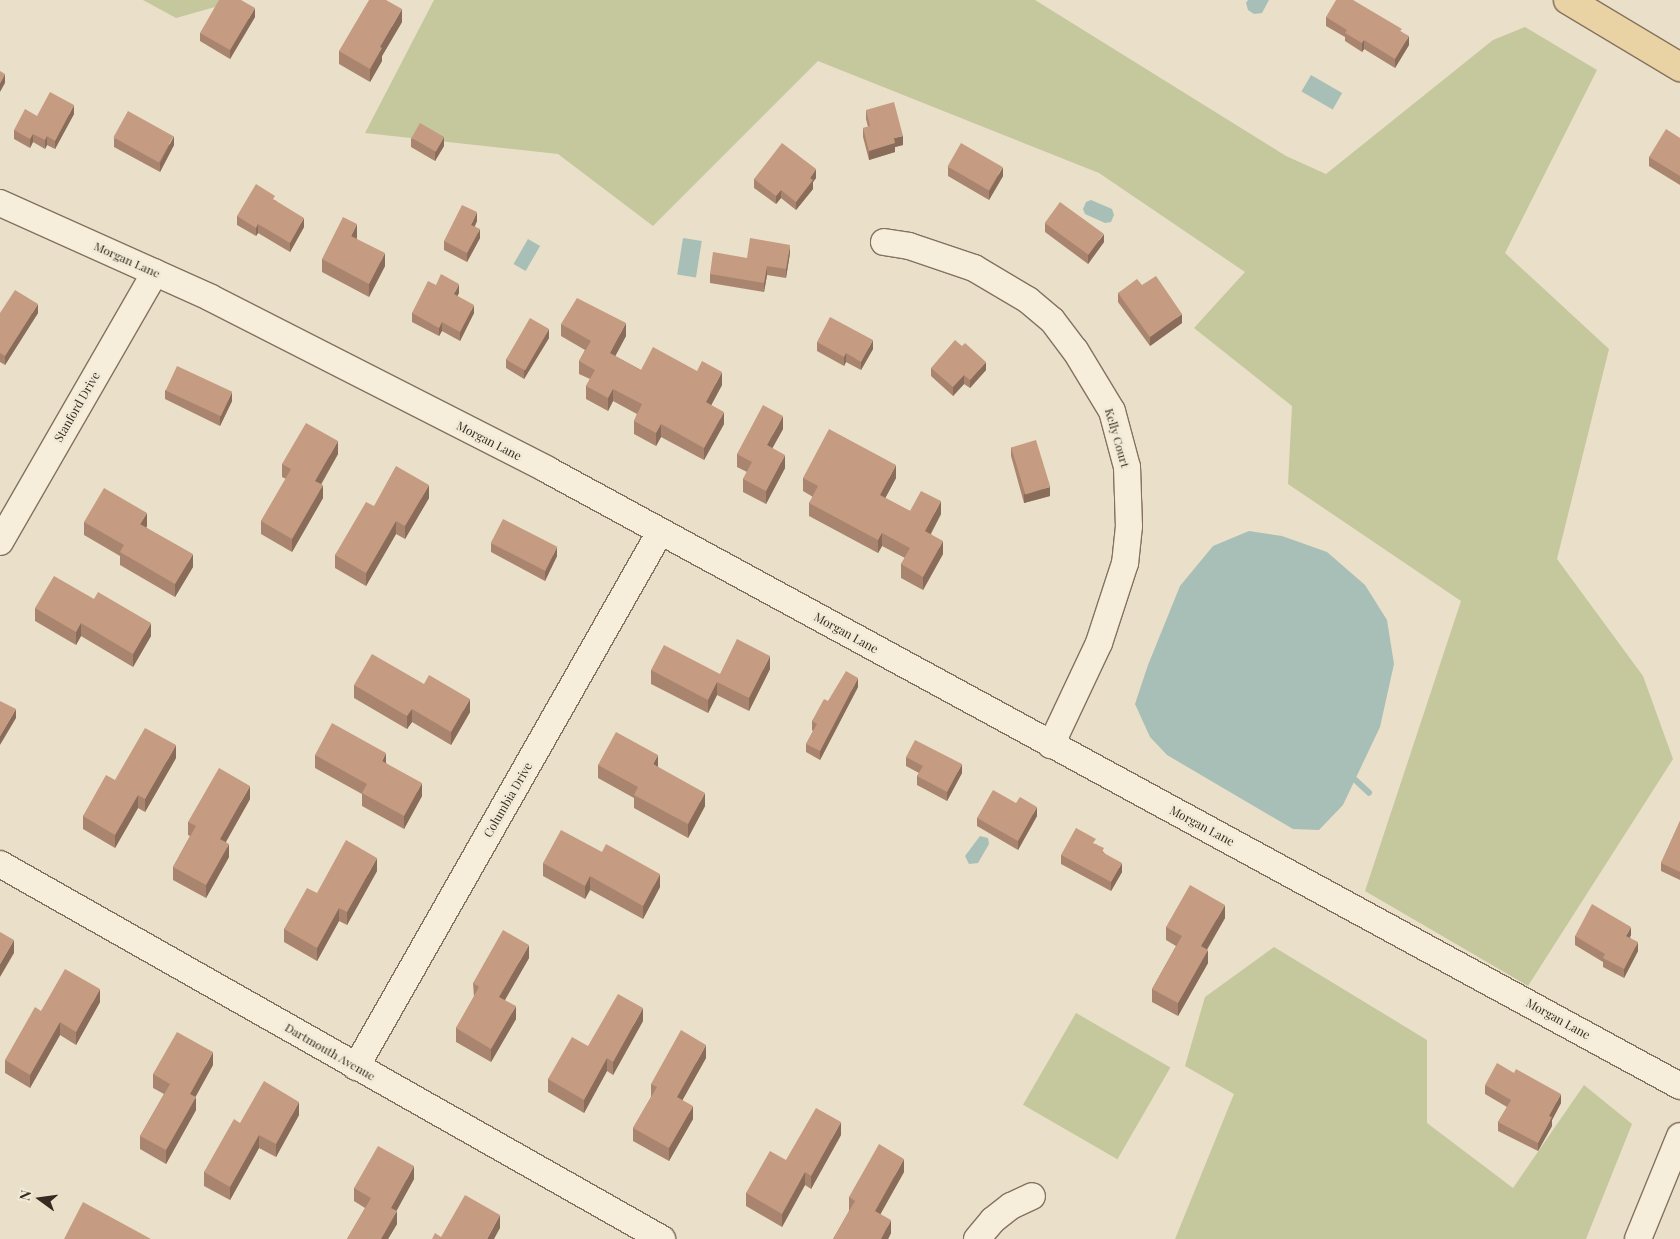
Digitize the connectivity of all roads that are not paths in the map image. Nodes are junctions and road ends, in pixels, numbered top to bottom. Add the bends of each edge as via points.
1 (1568, 0) edge
2 (1680, 67) edge
3 (0, 203) edge
4 (884, 242) dead end
5 (155, 272) junction
6 (660, 532) junction
7 (0, 542) edge
8 (1052, 745) junction
9 (0, 864) edge
10 (356, 1067) junction
11 (1680, 1086) edge
12 (1680, 1136) edge
13 (1032, 1196) dead end
14 (662, 1239) edge
15 (977, 1239) edge
16 (1638, 1239) edge

1 - 2 main road
3 - 5 street, Morgan Lane
4 - 8 street, Kelly Court via 909,246 974,268 1028,300 1052,320 1075,350 1112,411 1127,467 1129,526 1125,563 1099,643
5 - 6 street, Morgan Lane via 538,466
5 - 7 street, Stanford Drive
6 - 8 street, Morgan Lane
6 - 10 street, Columbia Drive
8 - 11 street, Morgan Lane
9 - 10 street, Dartmouth Avenue
10 - 14 street, Dartmouth Avenue
12 - 16 street
13 - 15 street via 993,1220

